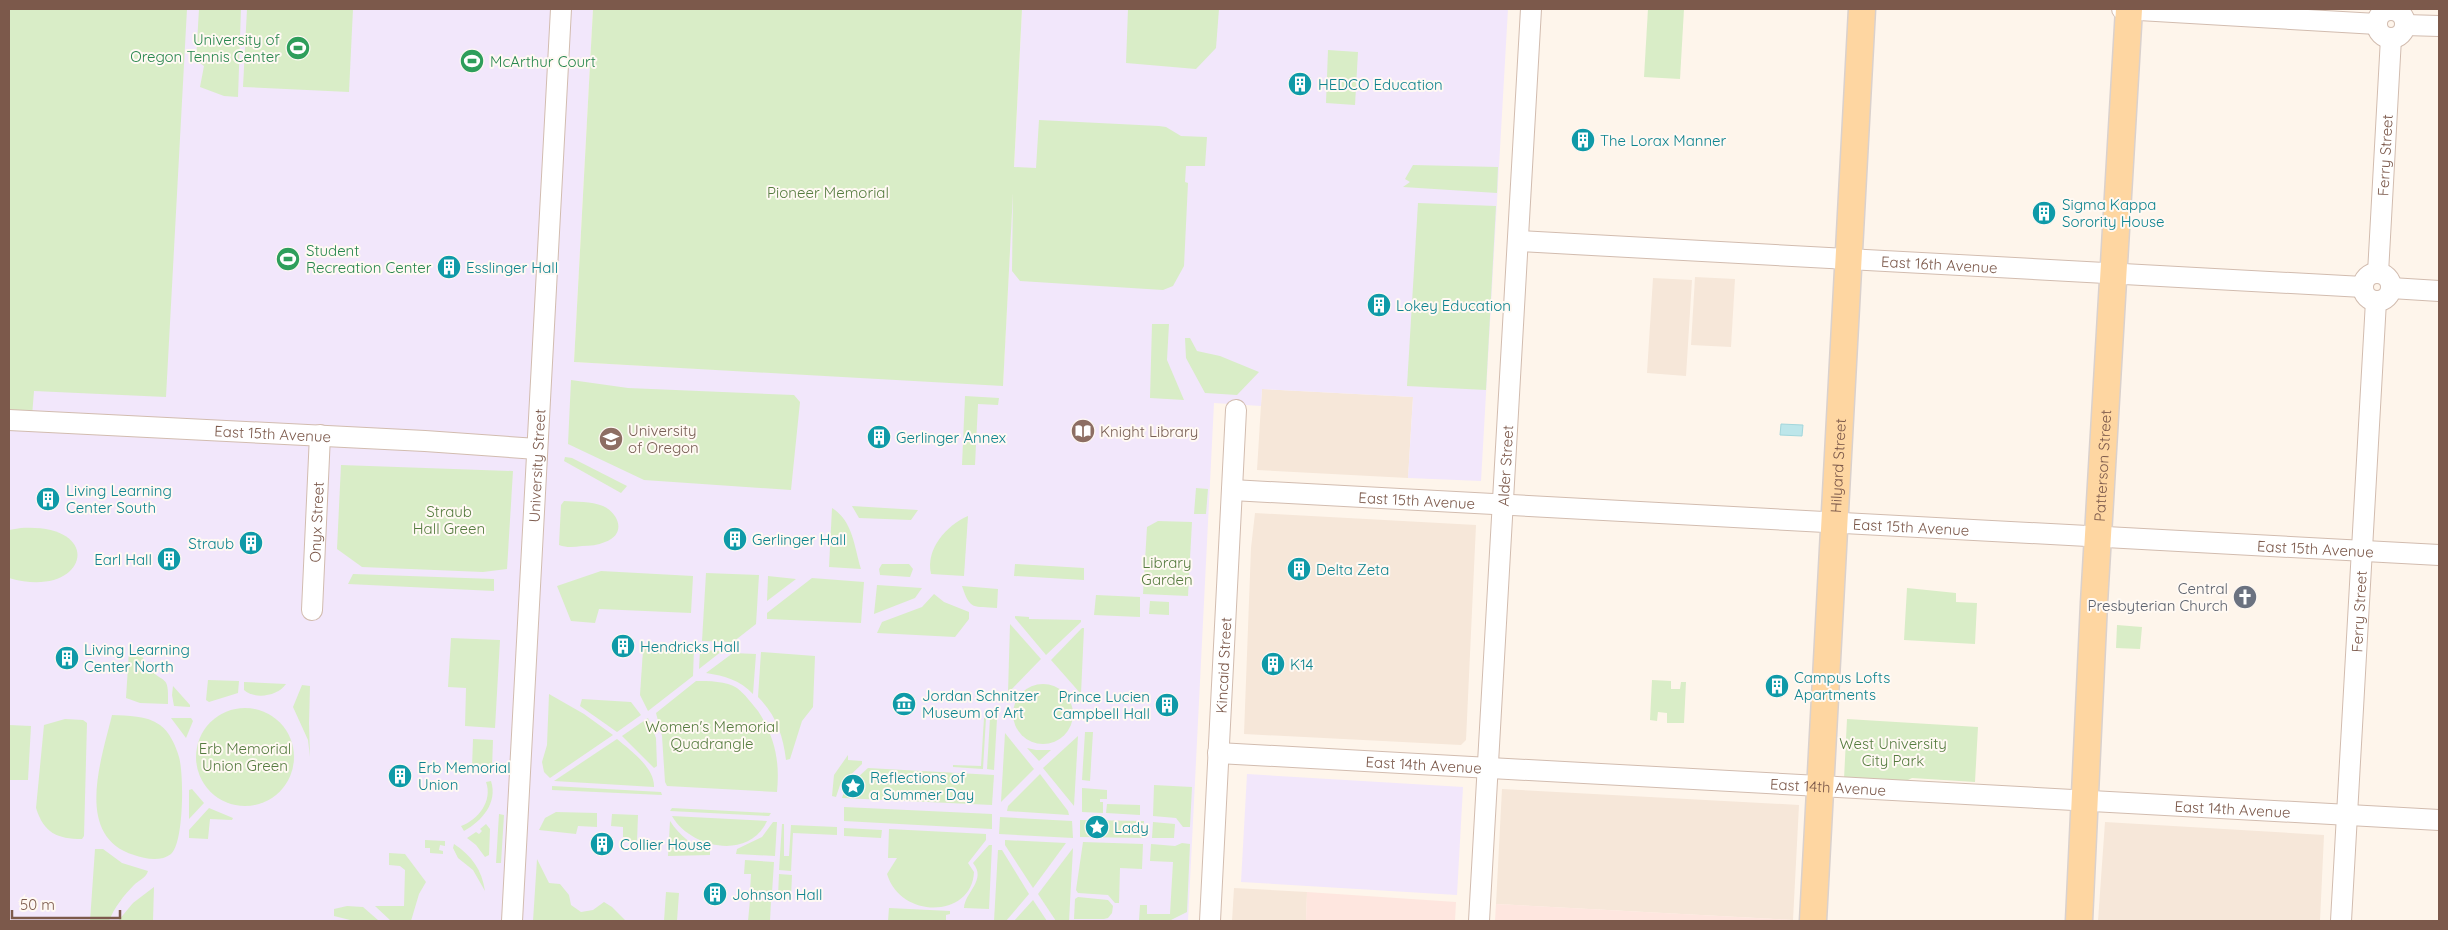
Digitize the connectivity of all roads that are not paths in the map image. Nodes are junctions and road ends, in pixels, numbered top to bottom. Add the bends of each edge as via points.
1 (561, 9) edge
2 (1531, 9) edge
3 (1862, 9) edge
4 (2122, 9) edge
5 (2129, 9) edge
6 (2396, 15) edge
7 (2377, 24) junction
8 (2439, 26) edge
9 (2391, 38) junction
10 (1518, 241) junction
11 (1849, 259) junction
12 (2378, 273) junction
13 (2114, 274) junction
14 (2362, 287) junction
15 (2439, 291) edge
16 (2384, 295) junction
17 (1236, 410) dead end
18 (9, 420) edge
19 (320, 435) junction
20 (537, 449) junction
21 (1232, 490) junction
22 (1503, 505) junction
23 (1835, 523) junction
24 (2098, 539) junction
25 (2363, 552) junction
26 (2439, 556) edge
27 (312, 610) dead end
28 (1218, 753) junction
29 (1488, 768) junction
30 (1820, 787) junction
31 (2085, 801) junction
32 (2348, 816) junction
33 (2439, 820) edge
34 (512, 921) edge
35 (1210, 921) edge
36 (1479, 921) edge
37 (1813, 921) edge
38 (2079, 921) edge
39 (2341, 921) edge

1 - 20 street, University Street
2 - 10 street, Alder Street
3 - 11 main road, Hilyard Street
4 - 5 street
5 - 7 street
5 - 13 main road, Patterson Street
6 - 7 street via 2382,14
6 - 8 street
6 - 9 street via 2401,35
7 - 9 street via 2381,34
9 - 12 street, Ferry Street
10 - 11 street, East 16th Avenue
10 - 22 street, Alder Street
11 - 13 street, East 16th Avenue
11 - 23 main road, Hilyard Street
12 - 14 street via 2366,278
12 - 16 street via 2386,276
13 - 14 street, East 16th Avenue
13 - 24 main road, Patterson Street
14 - 16 street via 2365,295
15 - 16 street
16 - 25 street, Ferry Street
17 - 21 street, Kincaid Street
18 - 19 street, East 15th Avenue
19 - 20 street, East 15th Avenue
19 - 27 street, Onyx Street
20 - 34 street, University Street
21 - 22 street, East 15th Avenue
21 - 28 street, Kincaid Street
22 - 23 street, East 15th Avenue
22 - 29 street, Alder Street
23 - 24 street, East 15th Avenue
23 - 30 main road, Hilyard Street
24 - 25 street, East 15th Avenue
24 - 31 main road, Patterson Street
25 - 26 street, East 15th Avenue
25 - 32 street, Ferry Street
28 - 29 street, East 14th Avenue
28 - 35 street, Kincaid Street
29 - 30 street, East 14th Avenue
29 - 36 street, Alder Street
30 - 31 street, East 14th Avenue
30 - 37 main road, Hilyard Street
31 - 32 street, East 14th Avenue
31 - 38 main road, Patterson Street
32 - 33 street, East 14th Avenue
32 - 39 street, Ferry Street

